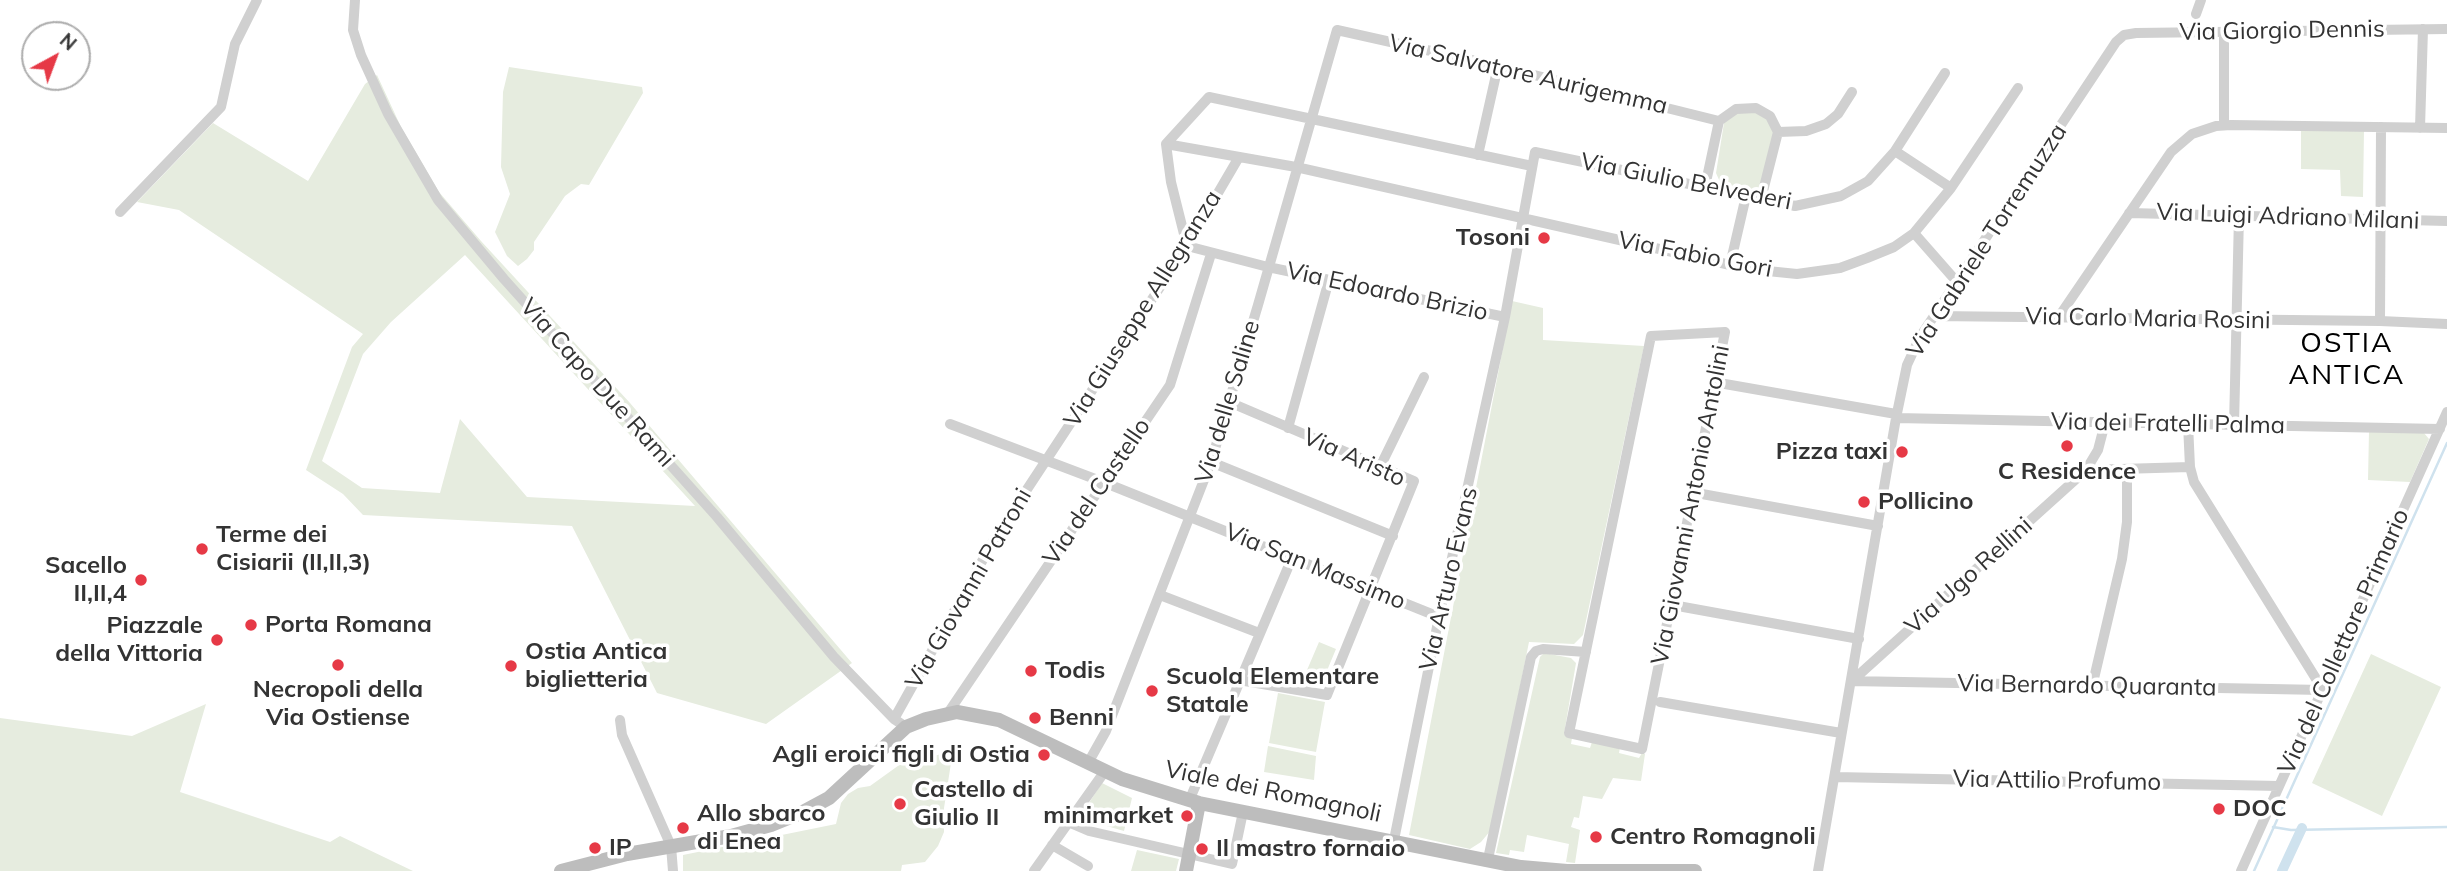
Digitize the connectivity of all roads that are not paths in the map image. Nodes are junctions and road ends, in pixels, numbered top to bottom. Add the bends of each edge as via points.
1 (257, 0) edge
2 (355, 0) edge
3 (2201, 0) edge
4 (2196, 14) dead end
5 (2423, 29) junction
6 (2447, 29) edge
7 (1337, 30) joint
8 (2224, 32) junction
9 (2118, 40) joint
10 (1498, 66) junction
11 (1945, 73) dead end
12 (2018, 88) dead end
13 (1852, 92) dead end
14 (1311, 118) junction
15 (1719, 121) junction
16 (2224, 125) junction
17 (2381, 127) junction
18 (2420, 128) junction
19 (2447, 128) edge
20 (1778, 132) junction
21 (1166, 144) junction
22 (1535, 152) joint
23 (1895, 152) junction
24 (1478, 155) junction
25 (1239, 157) junction
26 (1532, 166) junction
27 (1296, 167) junction
28 (1704, 187) junction
29 (1951, 188) junction
30 (1746, 196) junction
31 (1761, 199) junction
32 (120, 212) dead end
33 (2129, 212) junction
34 (2239, 216) junction
35 (1524, 218) junction
36 (2381, 220) junction
37 (2447, 221) edge
38 (1914, 233) junction
39 (1186, 246) junction
40 (1211, 254) junction
41 (1730, 265) junction
42 (1268, 267) junction
43 (1329, 280) junction
44 (1957, 282) junction
45 (1934, 316) junction
46 (1505, 317) junction
47 (2058, 318) junction
48 (2236, 320) junction
49 (2380, 321) junction
50 (2447, 324) edge
51 (1424, 377) dead end
52 (1725, 384) dead end
53 (1229, 402) junction
54 (2447, 412) edge
55 (1896, 416) junction
56 (2105, 423) junction
57 (950, 424) dead end
58 (2188, 424) junction
59 (2234, 425) junction
60 (1287, 428) junction
61 (2440, 429) junction
62 (1047, 460) junction
63 (1211, 462) junction
64 (1380, 467) junction
65 (2190, 467) junction
66 (2086, 470) junction
67 (2127, 470) junction
68 (1103, 482) junction
69 (1702, 494) dead end
70 (1191, 517) junction
71 (1878, 526) junction
72 (1392, 536) junction
73 (1292, 558) junction
74 (1371, 591) junction
75 (1160, 594) junction
76 (1678, 606) dead end
77 (1439, 617) junction
78 (1259, 633) junction
79 (1859, 639) junction
80 (1586, 652) junction
81 (1239, 680) junction
82 (1851, 681) junction
83 (2092, 687) junction
84 (2323, 690) junction
85 (1660, 702) dead end
86 (948, 713) junction
87 (620, 720) dead end
88 (900, 723) junction
89 (1841, 733) junction
90 (1088, 763) junction
91 (1105, 771) junction
92 (1835, 777) junction
93 (2279, 786) junction
94 (1194, 802) junction
95 (1243, 812) junction
96 (1068, 822) junction
97 (1394, 840) junction
98 (1052, 845) junction
99 (671, 846) junction
100 (1189, 855) junction
101 (1488, 859) junction
102 (1088, 866) dead end
103 (561, 871) edge
104 (673, 871) edge
105 (1034, 871) edge
106 (1186, 871) edge
107 (1695, 871) edge
108 (1818, 871) edge
109 (2241, 871) edge

1 - 32 street via 235,44 221,107
2 - 88 street, Via Capo Due Rami via 353,30 361,55 388,114 438,200 834,657
3 - 4 street
5 - 6 street, Via Giorgio Dennis
5 - 8 street, Via Giorgio Dennis
5 - 18 street
7 - 10 street, Via Salvatore Aurigemma
7 - 14 street, Via delle Saline
8 - 9 street, Via Giorgio Dennis via 2136,33
8 - 16 street
9 - 44 street, Via Gabriele Torremuzza
10 - 15 street, Via Salvatore Aurigemma
10 - 24 street
11 - 23 street, Via Giulio Belvederi
12 - 29 street, Via Fabio Gori
13 - 20 street via 1826,124 1806,131
14 - 21 street via 1209,97
14 - 24 street
14 - 27 street, Via delle Saline
15 - 20 street via 1735,109 1756,107 1770,116
15 - 28 street
16 - 17 street
16 - 33 street via 2196,132 2179,144
17 - 18 street
17 - 36 street
18 - 19 street
20 - 31 street
21 - 25 street, Via Fabio Gori
21 - 39 street
22 - 26 street, Via Arturo Evans
22 - 28 street, Via Giulio Belvederi
23 - 29 street
23 - 31 street, Via Giulio Belvederi via 1868,181 1841,196 1794,206
24 - 26 street
25 - 27 street, Via Fabio Gori
25 - 39 street, Via Giuseppe Allegranza
26 - 35 street, Via Arturo Evans
27 - 35 street, Via Fabio Gori
27 - 42 street, Via delle Saline
28 - 30 street, Via Giulio Belvederi
29 - 38 street, Via Fabio Gori
30 - 31 street, Via Giulio Belvederi
30 - 41 street
33 - 34 street, Via Luigi Adriano Milani
33 - 47 street
34 - 36 street, Via Luigi Adriano Milani
34 - 48 street
35 - 41 street, Via Fabio Gori
35 - 46 street, Via Arturo Evans
36 - 37 street, Via Luigi Adriano Milani
36 - 49 street
38 - 41 street, Via Fabio Gori via 1894,247 1840,268 1797,274
38 - 44 street
39 - 40 street, Via Edoardo Brizio
39 - 62 street, Via Giuseppe Allegranza
40 - 42 street, Via Edoardo Brizio
40 - 68 street, Via del Castello via 1170,385
42 - 43 street, Via Edoardo Brizio
42 - 53 street, Via delle Saline
43 - 46 street, Via Edoardo Brizio
43 - 60 street
44 - 45 street, Via Gabriele Torremuzza
45 - 47 street, Via Carlo Maria Rosini
45 - 55 street, Via Gabriele Torremuzza via 1909,360
46 - 77 street, Via Arturo Evans
47 - 48 street, Via Carlo Maria Rosini
48 - 49 street, Via Carlo Maria Rosini
48 - 59 street
49 - 50 street, Via Carlo Maria Rosini
51 - 64 street
52 - 55 street, Via dei Fratelli Palma
53 - 60 street, Via Aristo
53 - 63 street, Via delle Saline
54 - 61 street, Via del Collettore Primario
55 - 56 street, Via dei Fratelli Palma
55 - 71 street, Via Gabriele Torremuzza
56 - 58 street, Via dei Fratelli Palma
56 - 66 street
57 - 62 street, Via San Massimo
58 - 59 street, Via dei Fratelli Palma
58 - 65 street
59 - 61 street, Via dei Fratelli Palma
60 - 64 street, Via Aristo
61 - 84 street, Via del Collettore Primario
62 - 68 street, Via San Massimo
62 - 88 street, Via Giovanni Patroni via 995,538
63 - 70 street, Via delle Saline
63 - 72 street
64 - 72 street, Via Aristo via 1414,481
65 - 67 street
65 - 84 street via 2194,482
66 - 67 street
66 - 82 street, Via Ugo Rellini
67 - 83 street via 2122,559
68 - 70 street, Via San Massimo
68 - 86 street, Via del Castello
69 - 71 street
70 - 73 street, Via San Massimo
70 - 75 street, Via delle Saline
71 - 79 street, Via Gabriele Torremuzza
72 - 74 street, Via Aristo
73 - 74 street, Via San Massimo
73 - 78 street
74 - 77 street, Via San Massimo
74 - 81 street, Via Aristo via 1327,695
75 - 78 street
75 - 90 street, Via delle Saline via 1106,731
76 - 79 street
77 - 97 street, Via Arturo Evans
78 - 81 street
79 - 82 street, Via Gabriele Torremuzza
80 - 80 street, Via Giovanni Antonio Antolini via 1569,733 1642,749 1726,332 1651,336
80 - 101 street via 1543,649 1531,657
81 - 94 street
82 - 83 street, Via Bernardo Quaranta
82 - 89 street, Via Gabriele Torremuzza
83 - 84 street, Via Bernardo Quaranta
84 - 93 street, Via del Collettore Primario
85 - 89 street
86 - 88 main road, Viale dei Romagnoli
86 - 90 main road, Viale dei Romagnoli via 999,720
87 - 99 street via 622,735
88 - 99 main road, Viale dei Romagnoli via 843,787 815,807 748,831
89 - 92 street, Via Gabriele Torremuzza
90 - 91 main road, Viale dei Romagnoli
91 - 94 main road, Viale dei Romagnoli
91 - 96 street
92 - 93 street, Via Attilio Profumo
92 - 108 street, Via Gabriele Torremuzza
93 - 109 street, Via del Collettore Primario
94 - 95 main road, Viale dei Romagnoli
94 - 100 main road
95 - 97 main road, Viale dei Romagnoli
95 - 100 street via 1231,864
96 - 98 street
96 - 100 street
97 - 101 main road, Viale dei Romagnoli
98 - 102 street
98 - 105 street
99 - 103 main road, Viale dei Romagnoli
99 - 104 street
100 - 106 main road
101 - 107 main road, Viale dei Romagnoli via 1558,870

